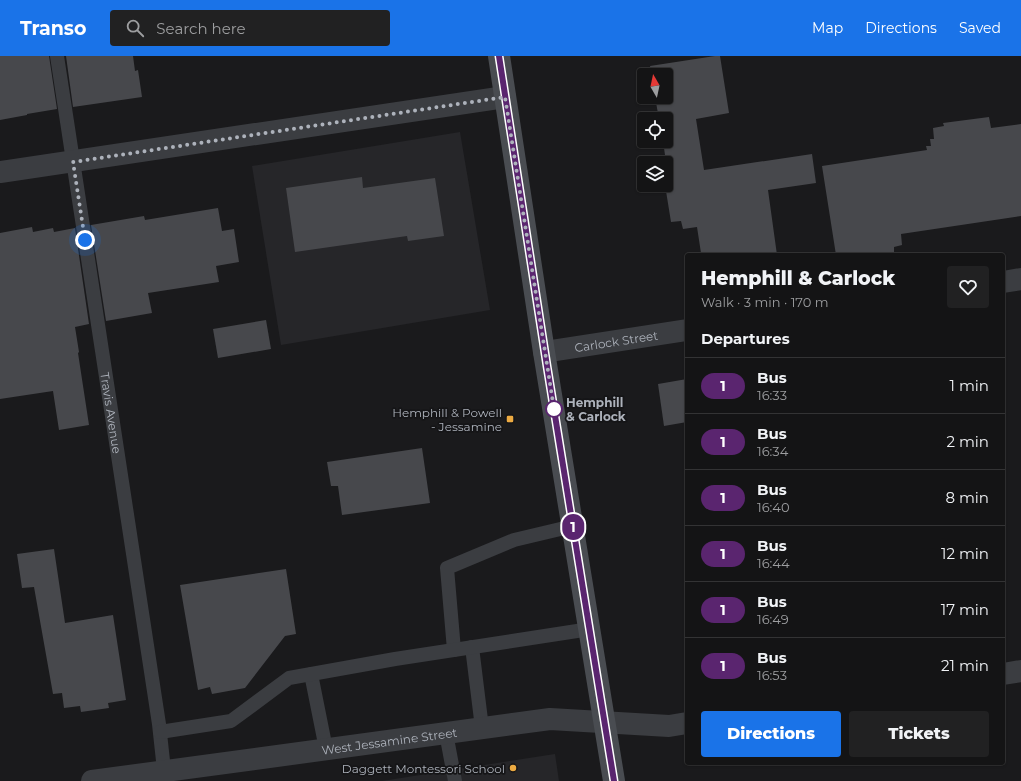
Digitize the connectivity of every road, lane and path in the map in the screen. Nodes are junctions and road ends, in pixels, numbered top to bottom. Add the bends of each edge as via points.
1 (57, 56) edge
2 (499, 56) edge
3 (505, 97) junction
4 (73, 162) junction
5 (0, 172) edge
6 (1021, 279) edge
7 (1005, 282) edge
8 (685, 330) edge
9 (544, 352) junction
10 (573, 526) junction
11 (590, 629) junction
12 (472, 647) junction
13 (454, 650) junction
14 (1021, 671) edge
15 (311, 674) junction
16 (1005, 674) edge
17 (605, 722) junction
18 (685, 723) edge
19 (482, 728) junction
20 (160, 732) junction
21 (446, 733) junction
22 (326, 749) junction
23 (164, 770) junction
24 (92, 781) edge
25 (455, 781) edge
26 (614, 781) edge

1 - 4 lane, Travis Avenue
2 - 3 main road
3 - 4 street
3 - 9 main road
4 - 5 street
4 - 20 lane, Travis Avenue
6 - 7 street
8 - 9 street, Carlock Street
9 - 10 main road
10 - 11 main road
10 - 13 lane via 514,540 447,568
11 - 12 lane
11 - 17 main road
12 - 13 lane
12 - 19 lane
13 - 15 lane
14 - 16 street
15 - 20 lane via 289,678 231,721
15 - 22 lane
17 - 18 street, West Jessamine Street via 669,726
17 - 19 street, West Jessamine Street via 550,719
17 - 26 main road
19 - 21 street, West Jessamine Street
20 - 23 lane, Travis Avenue
21 - 22 street, West Jessamine Street
21 - 25 lane
22 - 23 street, West Jessamine Street
23 - 24 street, West Jessamine Street

